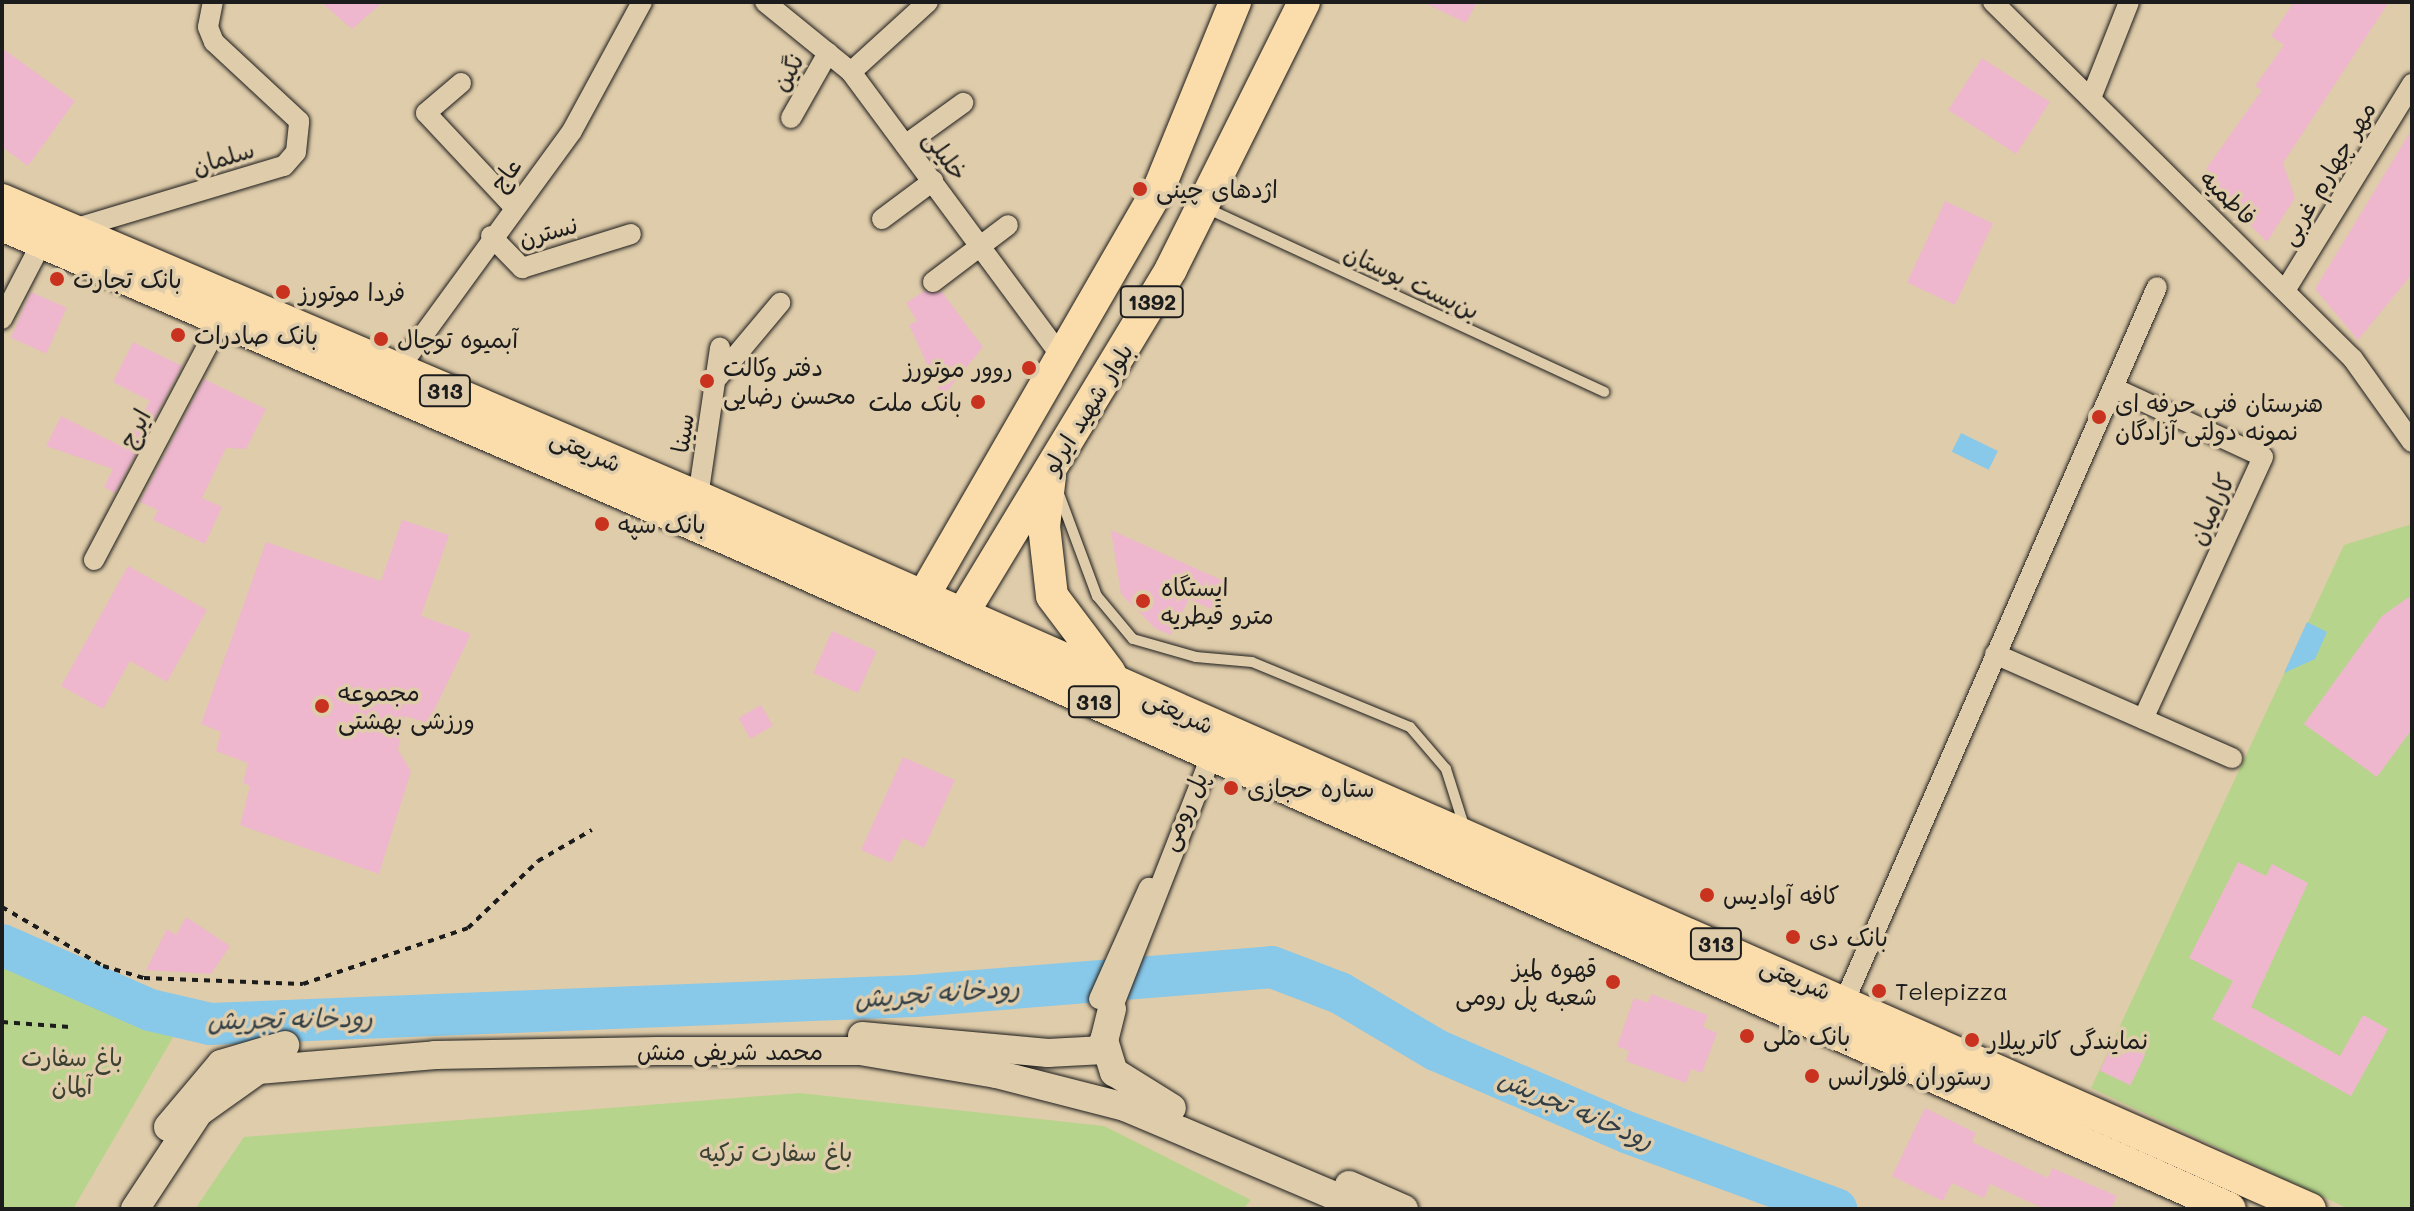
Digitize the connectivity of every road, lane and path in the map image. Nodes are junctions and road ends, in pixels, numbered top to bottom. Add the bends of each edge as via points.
1 (213, 2) edge
2 (642, 2) edge
3 (765, 2) edge
4 (928, 2) edge
5 (1304, 2) edge
6 (1993, 2) edge
7 (2129, 2) edge
8 (1232, 4) edge
9 (828, 53) junction
10 (851, 72) junction
11 (461, 83) dead end
12 (2412, 84) edge
13 (2091, 98) junction
14 (963, 103) dead end
15 (791, 118) dead end
16 (905, 145) junction
17 (933, 181) junction
18 (2, 200) edge
19 (513, 206) junction
20 (1202, 206) junction
21 (882, 219) dead end
22 (2, 225) edge
23 (1008, 225) dead end
24 (631, 234) dead end
25 (56, 236) junction
26 (491, 236) junction
27 (981, 245) junction
28 (933, 282) dead end
29 (2157, 287) dead end
30 (2286, 289) junction
31 (780, 303) dead end
32 (2, 319) edge
33 (221, 320) junction
34 (720, 348) dead end
35 (1064, 360) junction
36 (397, 371) junction
37 (718, 377) junction
38 (2114, 388) junction
39 (1604, 392) dead end
40 (2412, 442) edge
41 (1051, 465) junction
42 (698, 497) junction
43 (94, 560) dead end
44 (916, 608) junction
45 (954, 626) junction
46 (1995, 654) junction
47 (1121, 683) junction
48 (2143, 719) junction
49 (1212, 754) junction
50 (2232, 758) dead end
51 (592, 830) dead end
52 (1467, 834) junction
53 (2, 907) edge
54 (1845, 1000) junction
55 (1105, 1004) joint
56 (2, 1022) edge
57 (70, 1027) dead end
58 (1094, 1050) junction
59 (1126, 1096) junction
60 (114, 1209) edge
61 (135, 1209) edge
62 (1365, 1209) edge
63 (1404, 1209) edge
64 (2230, 1209) edge
65 (2310, 1209) edge

1 - 25 street, سلمان via 208,27 214,42 299,121 296,152 284,166
2 - 19 street, عاج via 572,131
3 - 9 street, خلیلی
4 - 10 street
5 - 20 main road, بلوار شهید ایرلو / 1392
6 - 13 street, فاطمیه
7 - 13 street
8 - 35 main road, بلوار شهید ایرلو / 1392 via 1160,186
9 - 10 street, خلیلی
9 - 15 street, نگین
10 - 16 street, خلیلی
11 - 19 street via 426,113
12 - 30 street, مهر چهارم غربی
13 - 30 street, فاطمیه
14 - 16 street
16 - 17 street, خلیلی
17 - 21 street
17 - 27 street, خلیلی
18 - 25 main road, شریعتی / 313
19 - 26 street, عاج
20 - 39 lane, بن‌بست بوستان
20 - 41 main road, بلوار شهید ایرلو / 1392
22 - 25 main road, شریعتی / 313
23 - 27 street
24 - 26 street, نسترن via 522,268
25 - 32 street
25 - 33 main road, شریعتی / 313
25 - 36 main road, شریعتی / 313
26 - 36 street, عاج
27 - 28 street
27 - 35 street, خلیلی
29 - 38 street
30 - 40 street, فاطمیه via 2353,359
31 - 37 street
33 - 43 street, ایرج
33 - 44 main road, شریعتی / 313
34 - 37 street, سینا
35 - 44 main road, بلوار شهید ایرلو / 1392
36 - 42 main road, شریعتی / 313
37 - 42 street, سینا
38 - 46 street
38 - 48 street, کارامیان via 2263,457
41 - 45 main road, بلوار شهید ایرلو / 1392
41 - 47 main road via 1044,526 1052,596 1083,646
41 - 52 lane via 1097,596 1133,639 1196,657 1252,662 1410,727 1446,769
42 - 44 main road, شریعتی / 313
44 - 45 main road, شریعتی / 313
45 - 47 main road, شریعتی / 313
45 - 49 main road, شریعتی / 313
46 - 48 street
46 - 54 street
47 - 52 main road, شریعتی / 313
48 - 50 street
49 - 55 street, پل رومی
49 - 64 main road, شریعتی / 313
51 - 53 path via 538,861 468,928 303,984 144,978 103,966
52 - 54 main road, شریعتی / 313
54 - 65 main road, شریعتی / 313
55 - 58 street, پل رومی
56 - 57 path
58 - 59 street via 1097,1079
58 - 60 street, محمد شریفی منش via 903,1037 660,1034 292,1044 244,1053 205,1077
59 - 61 street, محمد شریفی منش via 860,1051 435,1055 279,1064 236,1079 208,1104
59 - 62 street, محمد شریفی منش
59 - 63 street, محمد شریفی منش

